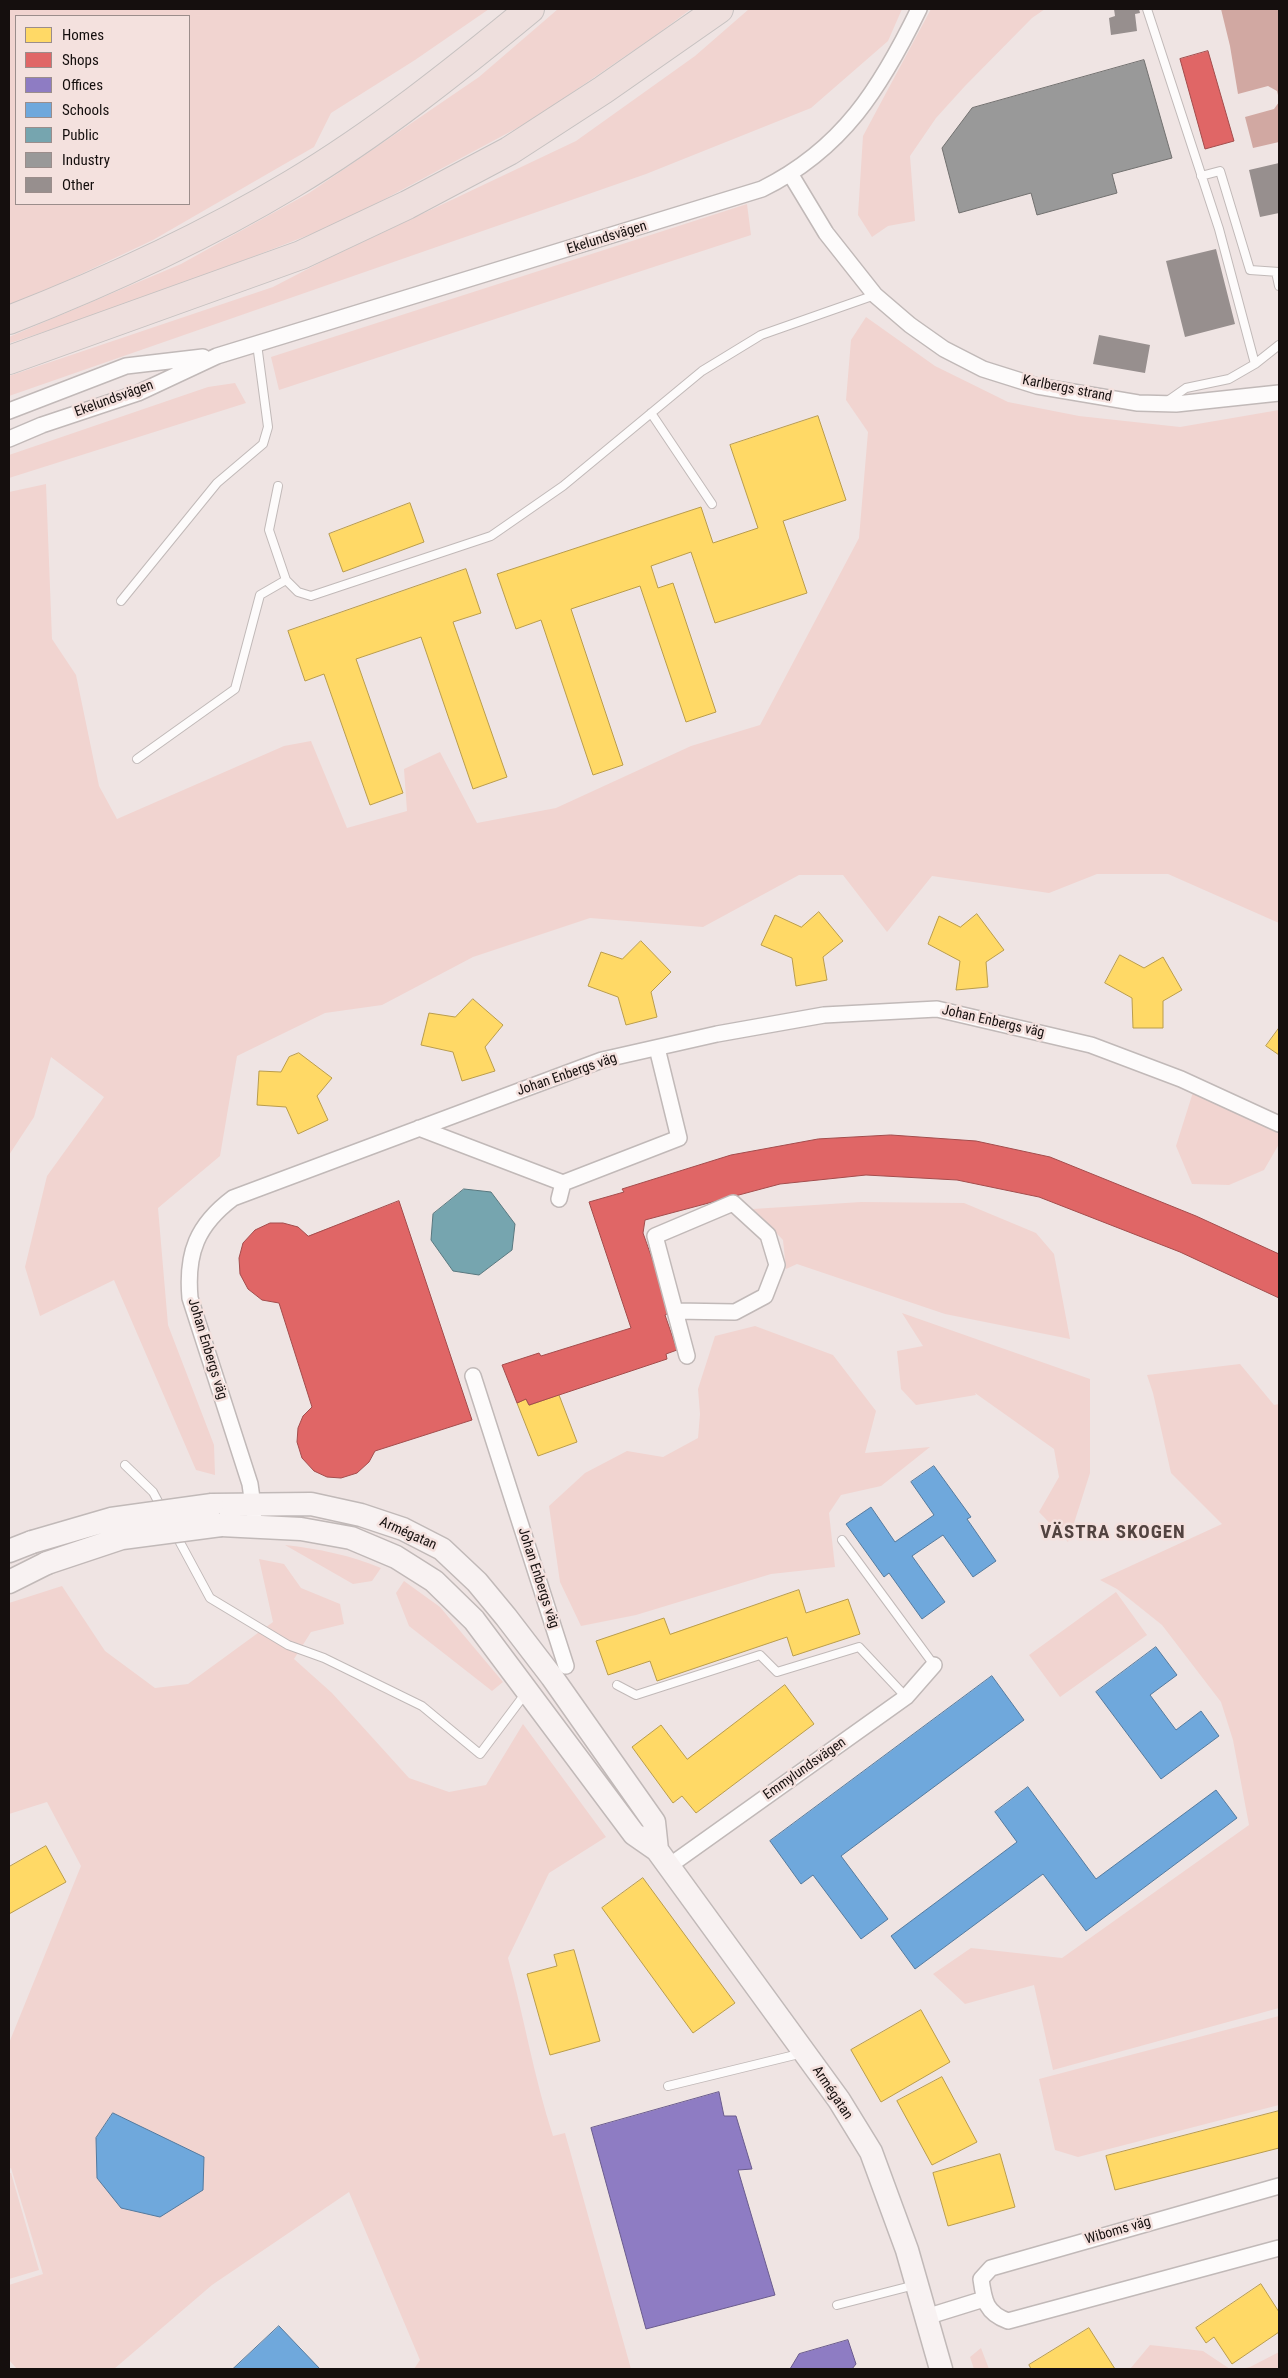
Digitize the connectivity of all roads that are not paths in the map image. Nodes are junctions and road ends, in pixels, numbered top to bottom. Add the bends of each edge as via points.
1 (530, 9) edge
2 (719, 9) edge
3 (920, 9) edge
4 (1147, 9) edge
5 (791, 175) junction
6 (1201, 176) junction
7 (1278, 272) edge
8 (1279, 286) edge
9 (875, 295) junction
10 (9, 320) edge
11 (257, 344) junction
12 (1279, 344) edge
13 (217, 356) junction
14 (9, 360) edge
15 (1255, 364) junction
16 (1279, 393) edge
17 (1162, 405) junction
18 (9, 411) edge
19 (651, 413) junction
20 (9, 439) edge
21 (278, 486) dead end
22 (712, 504) dead end
23 (286, 580) junction
24 (121, 601) dead end
25 (137, 759) dead end
26 (657, 1048) junction
27 (1279, 1124) edge
28 (419, 1128) junction
29 (563, 1183) junction
30 (559, 1199) dead end
31 (675, 1311) junction
32 (687, 1356) dead end
33 (473, 1376) dead end
34 (125, 1465) dead end
35 (254, 1505) junction
36 (166, 1517) dead end
37 (171, 1525) dead end
38 (254, 1528) junction
39 (842, 1540) dead end
40 (9, 1551) edge
41 (9, 1582) edge
42 (934, 1665) joint
43 (566, 1666) dead end
44 (617, 1685) dead end
45 (528, 1690) junction
46 (906, 1697) junction
47 (663, 1858) junction
48 (805, 2053) junction
49 (668, 2086) dead end
50 (1279, 2186) edge
51 (1279, 2248) edge
52 (917, 2284) junction
53 (984, 2299) junction
54 (837, 2305) dead end
55 (926, 2317) junction
56 (941, 2369) edge

1 - 10 highway via 382,124 292,184 112,278
2 - 14 highway via 509,151 407,205 301,255
3 - 5 street, Ekelundsvägen via 894,61 864,106 830,144
4 - 6 lane
5 - 9 street, Karlbergs strand via 826,233
5 - 11 street, Ekelundsvägen via 750,194
6 - 7 lane via 1220,171 1250,270
6 - 15 lane via 1219,229
7 - 8 lane
9 - 17 street, Karlbergs strand via 944,349 983,369 1037,386
9 - 19 lane via 761,334 702,370
11 - 13 street, Ekelundsvägen
11 - 24 lane via 268,426 263,444 217,483
12 - 15 lane
13 - 18 street, Ekelundsvägen via 126,366
13 - 20 street, Ekelundsvägen via 138,393
15 - 17 lane via 1229,379 1186,388
16 - 17 street, Karlbergs strand
19 - 22 lane
19 - 23 lane via 563,486 491,536 311,596 298,592
21 - 23 lane via 269,530
23 - 25 lane via 260,595 235,689
26 - 27 street, Johan Enbergs väg via 824,1015 937,1009 1091,1045 1181,1079
26 - 28 street, Johan Enbergs väg via 602,1060
26 - 29 street via 679,1138
28 - 29 street
28 - 35 street, Johan Enbergs väg via 233,1198 204,1225 190,1265 190,1298
29 - 30 street
31 - 31 street via 655,1236 733,1204 768,1235 777,1266 765,1296 735,1312
31 - 32 street
33 - 43 street, Johan Enbergs väg
34 - 36 lane via 153,1492
35 - 38 street, Johan Enbergs väg
35 - 40 street, Armégatan, bridge via 212,1505 111,1519
35 - 47 street, Armégatan via 310,1504 361,1515 403,1529 442,1549 477,1582 552,1677 654,1822
37 - 45 lane via 210,1598 288,1645 324,1658 422,1706 480,1754
38 - 41 street, Armégatan, bridge via 221,1525 122,1538 47,1563
38 - 45 street, Armégatan via 301,1529 351,1538 396,1557 434,1581 474,1620
39 - 42 lane
42 - 46 street, Emmylundsvägen
44 - 46 lane via 636,1695 760,1655 776,1672 859,1647
45 - 47 street, Armégatan via 634,1834
46 - 47 street, Emmylundsvägen
47 - 48 street, Armégatan
48 - 49 lane
48 - 52 street, Armégatan via 871,2152
50 - 53 street, Wiboms väg via 991,2268 981,2280
51 - 53 street via 1008,2321 994,2316
52 - 54 lane
52 - 55 street, Armégatan
53 - 55 street
55 - 56 street, Armégatan

